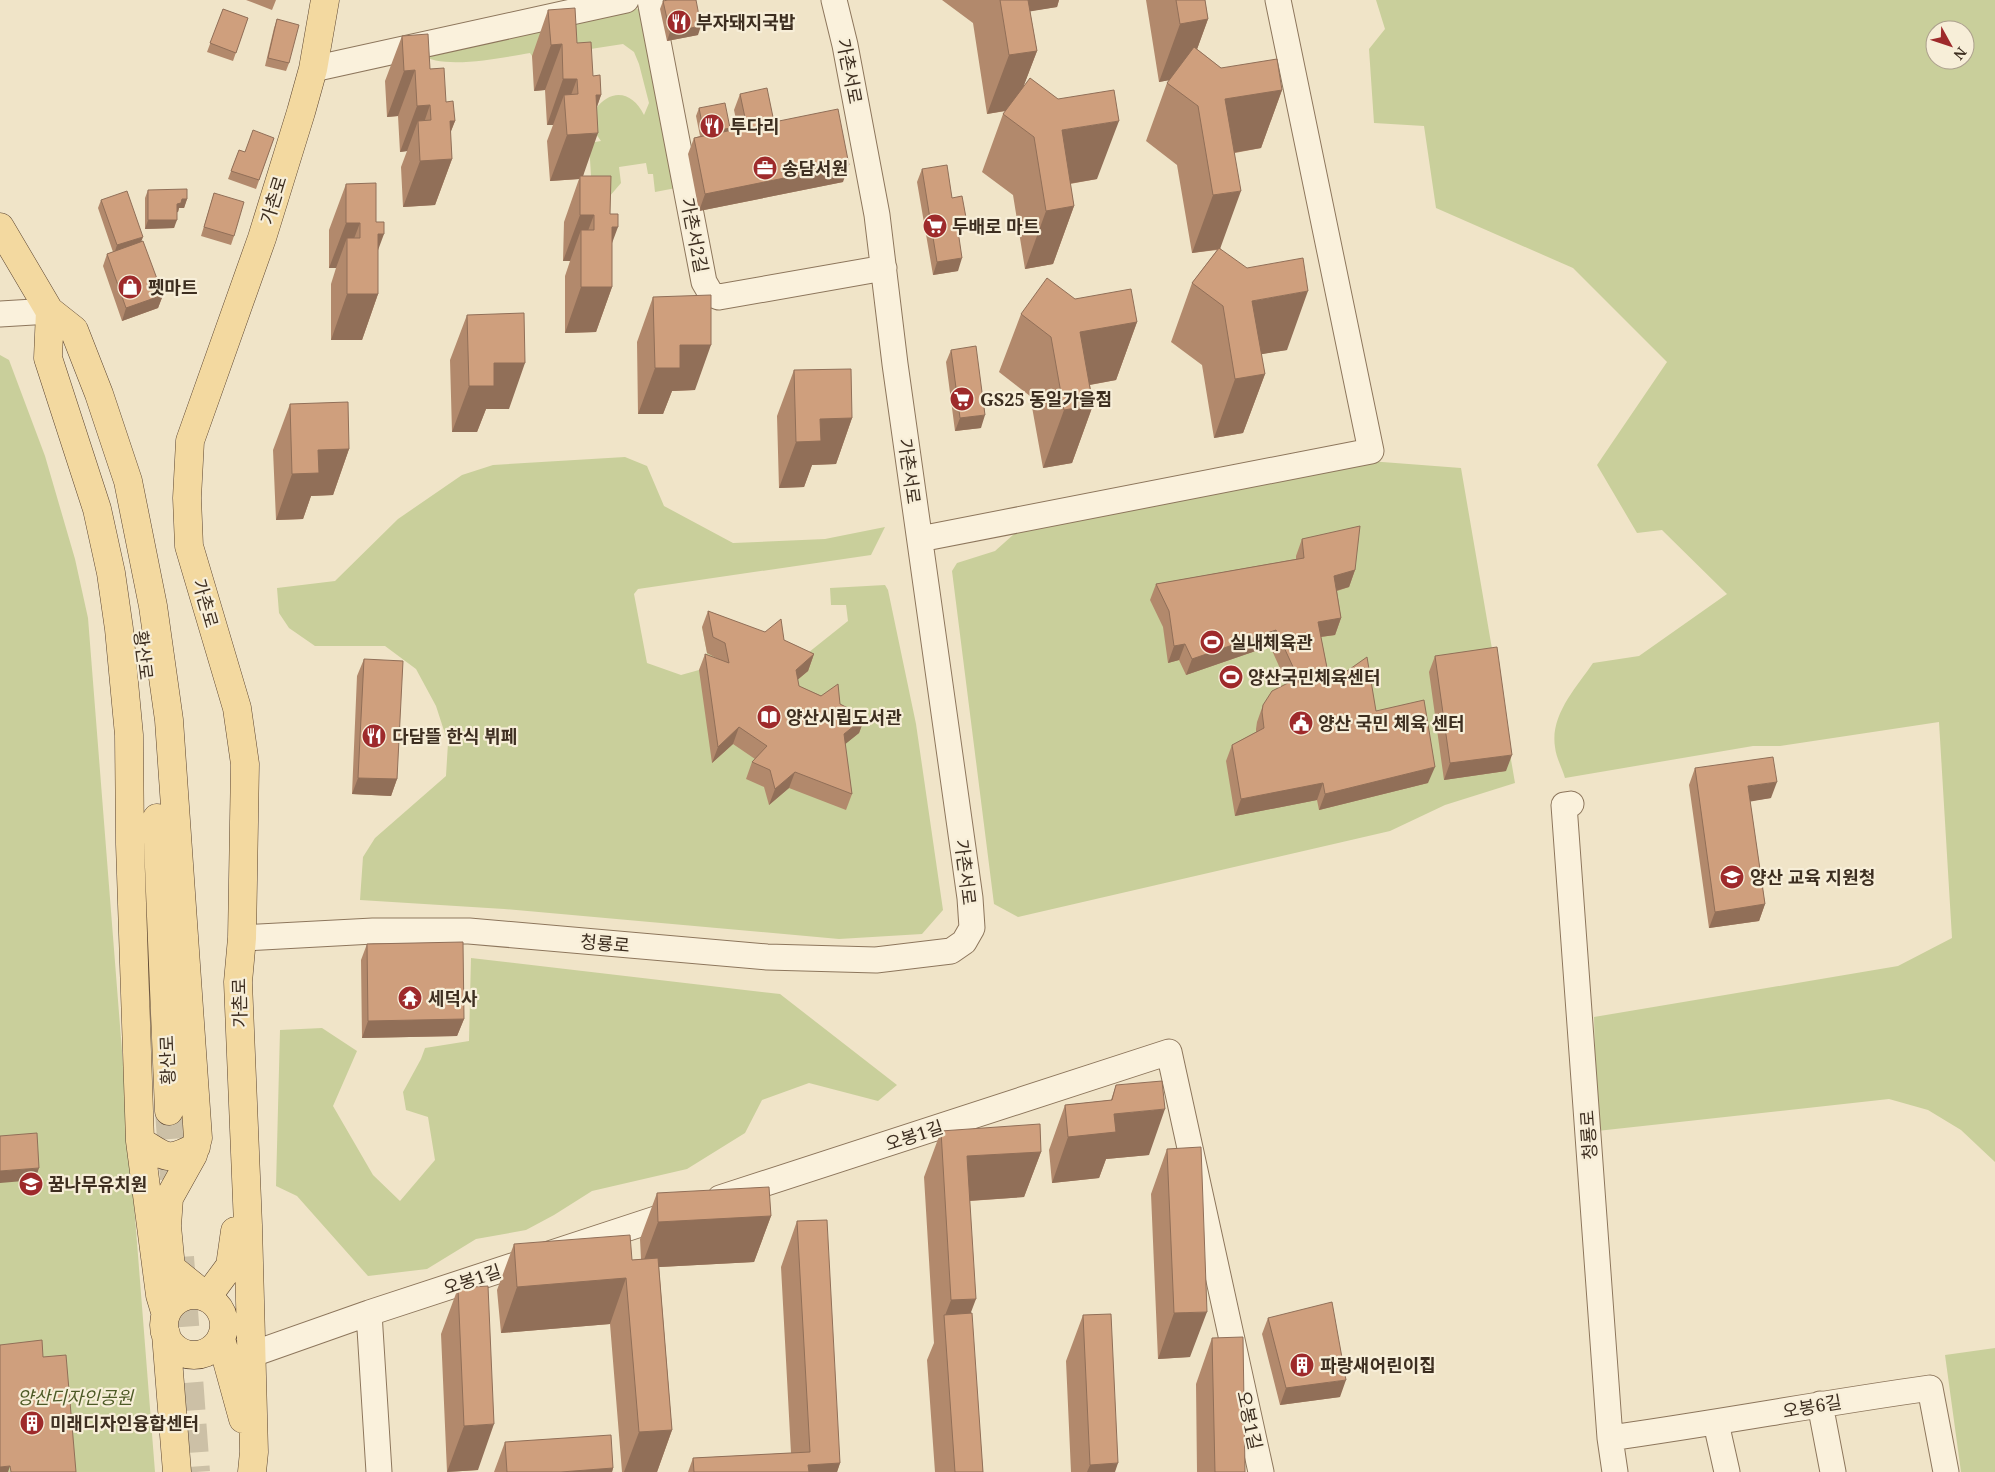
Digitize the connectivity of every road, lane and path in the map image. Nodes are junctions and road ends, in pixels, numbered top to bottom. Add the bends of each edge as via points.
1 (325, 0) edge
2 (626, 0) edge
3 (650, 0) edge
4 (834, 0) edge
5 (1278, 0) edge
6 (579, 4) edge
7 (313, 68) junction
8 (0, 227) edge
9 (884, 268) junction
10 (50, 311) junction
11 (0, 314) edge
12 (920, 539) junction
13 (1571, 804) dead end
14 (242, 938) junction
15 (964, 942) joint
16 (242, 1083) junction
17 (169, 1111) tunnel mouth
18 (140, 1141) junction
19 (196, 1147) junction
20 (207, 1298) junction
21 (369, 1313) junction
22 (166, 1324) junction
23 (220, 1339) junction
24 (250, 1355) junction
25 (1820, 1404) junction
26 (1716, 1424) junction
27 (1610, 1438) junction
28 (253, 1462) edge
29 (177, 1472) edge
30 (379, 1472) edge
31 (1261, 1472) edge
32 (1615, 1472) edge
33 (1727, 1472) edge
34 (1833, 1472) edge
35 (1946, 1472) edge

1 - 7 main road, 가촌로
2 - 6 street
3 - 9 street, 가촌서2길 via 704,282 710,294 719,297
4 - 9 street, 가촌서로 via 860,121
5 - 12 street via 1371,451
6 - 7 street
7 - 14 main road, 가촌로 via 262,238 190,442 187,498 190,546 237,708 245,764
8 - 10 main road, 황산로
9 - 12 street, 가촌서로
10 - 11 street
10 - 17 main road, 황산로 via 57,322 111,478 137,600 148,686 157,813
10 - 18 main road via 48,358 97,510 119,629 129,735
10 - 19 main road via 74,330 102,403 128,481 153,606 169,720 198,1138
12 - 15 street, 가촌서로 via 970,898 972,928
13 - 27 street, 청룡로 via 1564,805
14 - 15 street, 청룡로 via 469,931 767,957 876,960 951,951
14 - 16 main road, 가촌로 via 238,982
16 - 20 main road via 231,1114 235,1240 230,1266
16 - 24 main road, 가촌로
18 - 19 main road via 163,1156 175,1158
18 - 22 main road
19 - 20 main road via 169,1198 168,1234 171,1268
20 - 22 main road via 197,1295 178,1300 171,1306
20 - 23 main road via 215,1303 224,1320
21 - 24 street, 오봉1길
21 - 30 street
21 - 31 street, 오봉1길 via 1169,1052
22 - 23 main road via 170,1343 186,1354 206,1352
22 - 29 main road
23 - 28 main road
24 - 28 main road, 가촌로
25 - 26 street, 오봉6길
25 - 34 street
25 - 35 street, 오봉6길 via 1930,1388
26 - 27 street, 오봉6길
26 - 33 street
27 - 32 street, 청룡로

